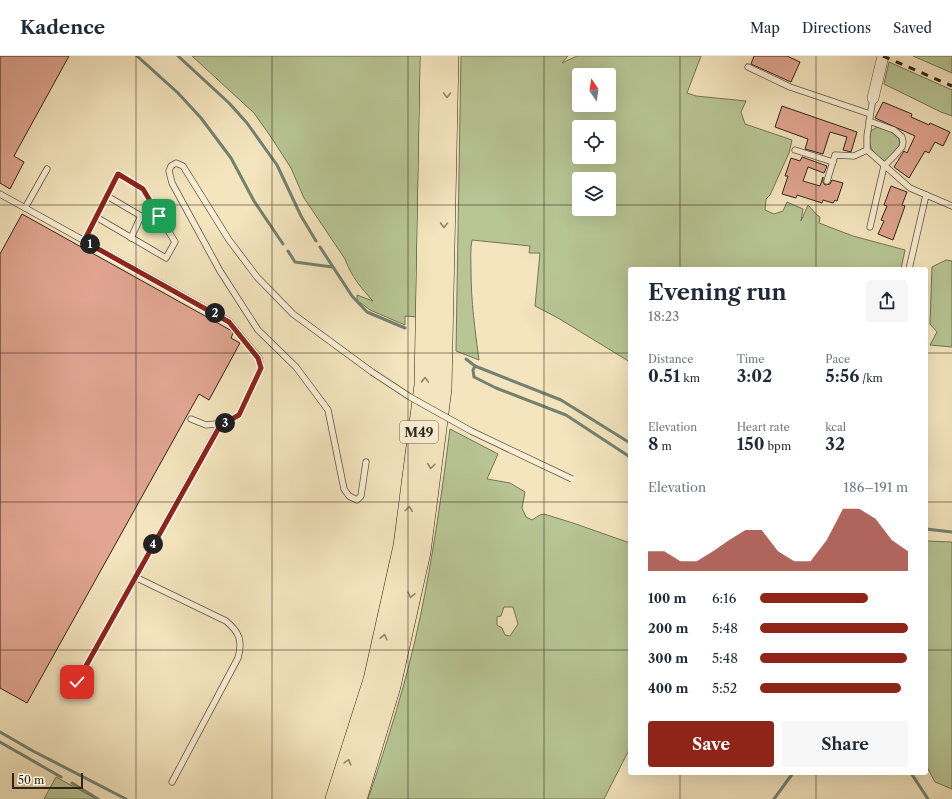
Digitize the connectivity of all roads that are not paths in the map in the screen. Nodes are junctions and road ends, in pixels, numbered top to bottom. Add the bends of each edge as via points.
1 (431, 56) edge
2 (448, 56) edge
3 (883, 56) edge
4 (748, 67) dead end
5 (873, 98) joint
6 (870, 114) junction
7 (869, 121) junction
8 (795, 150) dead end
9 (867, 150) junction
10 (833, 162) junction
11 (884, 166) junction
12 (47, 169) dead end
13 (827, 181) dead end
14 (0, 194) edge
15 (926, 195) junction
16 (107, 196) junction
17 (952, 206) edge
18 (25, 208) junction
19 (96, 218) junction
20 (870, 228) dead end
21 (131, 238) junction
22 (84, 241) junction
23 (909, 267) edge
24 (191, 418) dead end
25 (221, 424) junction
26 (366, 462) dead end
27 (572, 479) dead end
28 (135, 577) junction
29 (77, 682) dead end
30 (172, 782) dead end
31 (336, 799) edge
32 (356, 799) edge

31 -> 1 highway, M49 via 374,680 404,546 423,400
2 -> 32 highway, M49 via 441,389 420,552 390,686
3 - 5 street
4 - 6 lane via 790,87
5 - 6 lane
6 - 7 lane
7 - 9 lane
7 - 11 lane via 894,130 902,137 902,147
8 - 10 lane
9 - 10 lane via 854,156 835,155
9 - 11 lane
10 - 13 lane
11 - 15 lane via 910,188
11 - 20 lane
12 - 18 lane
14 - 18 lane
15 - 17 lane
15 - 23 lane
16 - 19 lane
16 - 21 lane via 141,216
16 - 21 lane via 118,174 143,189 175,242 166,258
18 - 22 lane
19 - 21 lane
19 - 22 lane
22 - 25 lane via 229,322 258,358 261,368 239,415
24 - 25 lane via 206,425
25 - 28 lane
26 - 27 lane, bridge via 361,496 357,500 349,496 344,489 328,410 296,367 258,330 220,271 172,183 169,171 171,166 176,163 183,166 228,240 257,277 293,314 410,397 471,431
28 - 29 lane
28 - 30 lane via 226,621 235,628 241,647 238,658

